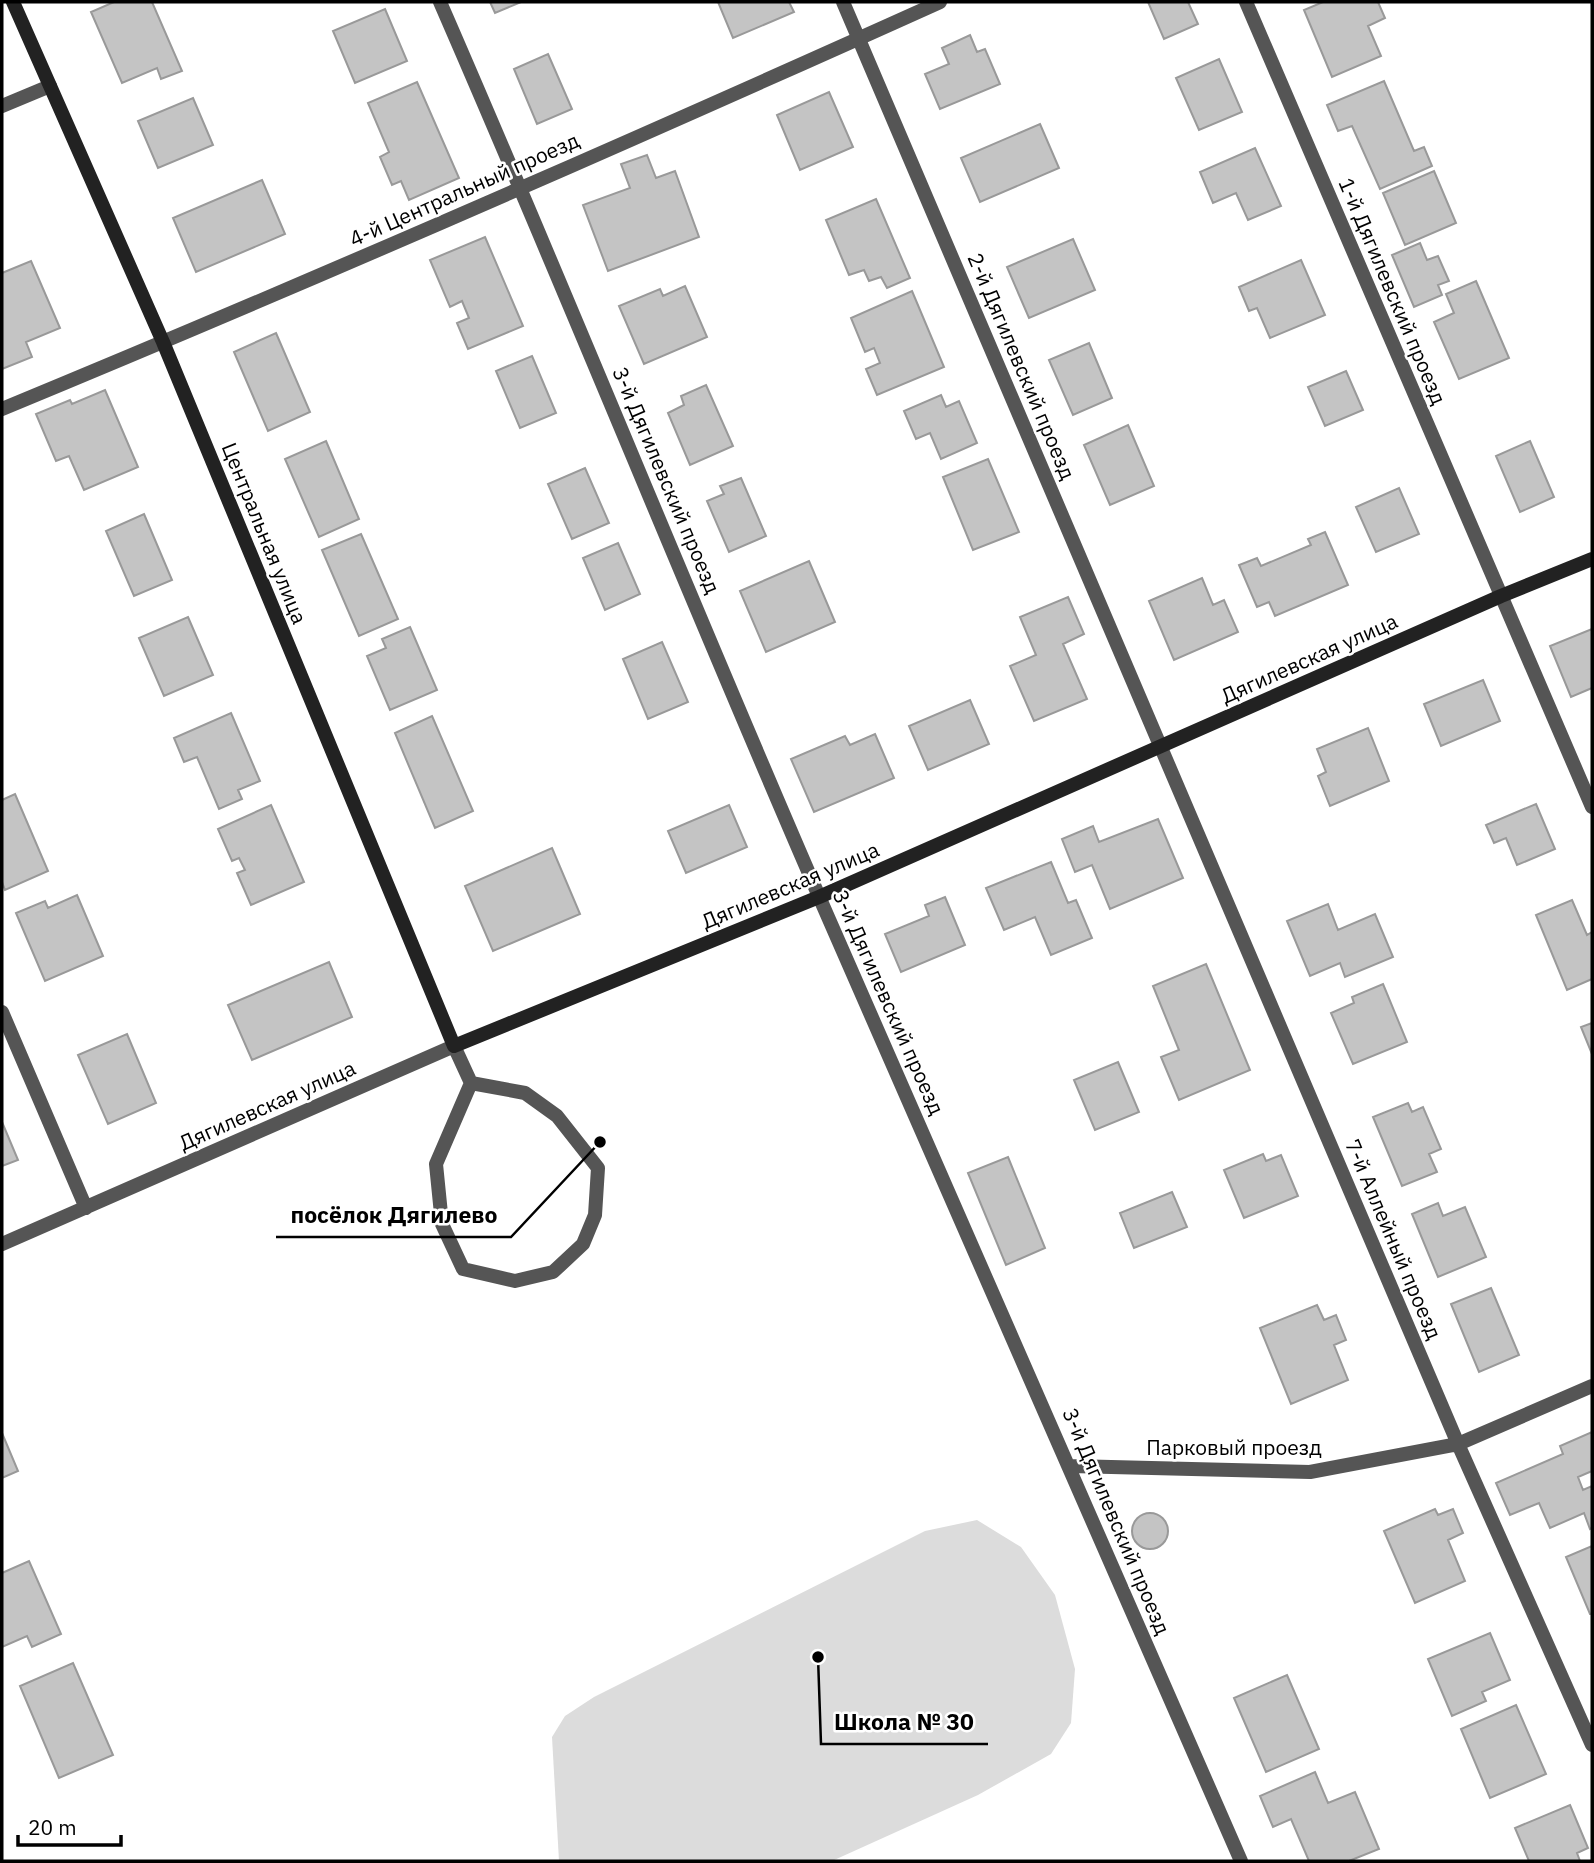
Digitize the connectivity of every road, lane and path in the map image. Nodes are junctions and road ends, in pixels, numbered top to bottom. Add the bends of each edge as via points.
1 (13, 2) edge
2 (440, 2) edge
3 (844, 2) edge
4 (940, 2) edge
5 (1247, 2) edge
6 (859, 38) junction
7 (50, 86) junction
8 (2, 106) edge
9 (522, 188) junction
10 (163, 342) junction
11 (2, 409) edge
12 (1592, 559) edge
13 (1501, 596) junction
14 (1162, 747) junction
15 (1592, 807) edge
16 (820, 897) junction
17 (2, 1012) edge
18 (454, 1046) junction
19 (471, 1083) junction
20 (86, 1208) junction
21 (2, 1244) edge
22 (1592, 1386) edge
23 (1458, 1444) junction
24 (1071, 1466) junction
25 (1592, 1745) edge
26 (1241, 1861) edge

1 - 7 street, Центральная улица
2 - 9 street, 3-й Дягилевский проезд
3 - 6 street, 2-й Дягилевский проезд
4 - 6 street, 4-й Центральный проезд
5 - 13 street, 1-й Дягилевский проезд
6 - 9 street, 4-й Центральный проезд
6 - 14 street, 2-й Дягилевский проезд
7 - 8 street
7 - 10 street, Центральная улица
9 - 10 street, 4-й Центральный проезд
9 - 16 street, 3-й Дягилевский проезд
10 - 11 street, 4-й Центральный проезд
10 - 18 street, Центральная улица
12 - 13 street, Дягилевская улица
13 - 14 street, Дягилевская улица
13 - 15 street, 1-й Дягилевский проезд
14 - 16 street, Дягилевская улица
14 - 23 street, 7-й Аллейный проезд
16 - 18 street, Дягилевская улица
16 - 24 street, 3-й Дягилевский проезд
17 - 20 street
18 - 19 street, Центральная улица
18 - 20 street, Дягилевская улица
19 - 19 street via 436,1164 442,1224 463,1269 515,1281 553,1272 587,1235 595,1215 598,1168 557,1116 525,1093
20 - 21 street, Дягилевская улица
22 - 23 street, Парковый проезд
23 - 24 street, Парковый проезд via 1310,1472
23 - 25 street, 7-й Аллейный проезд
24 - 26 street, 3-й Дягилевский проезд

